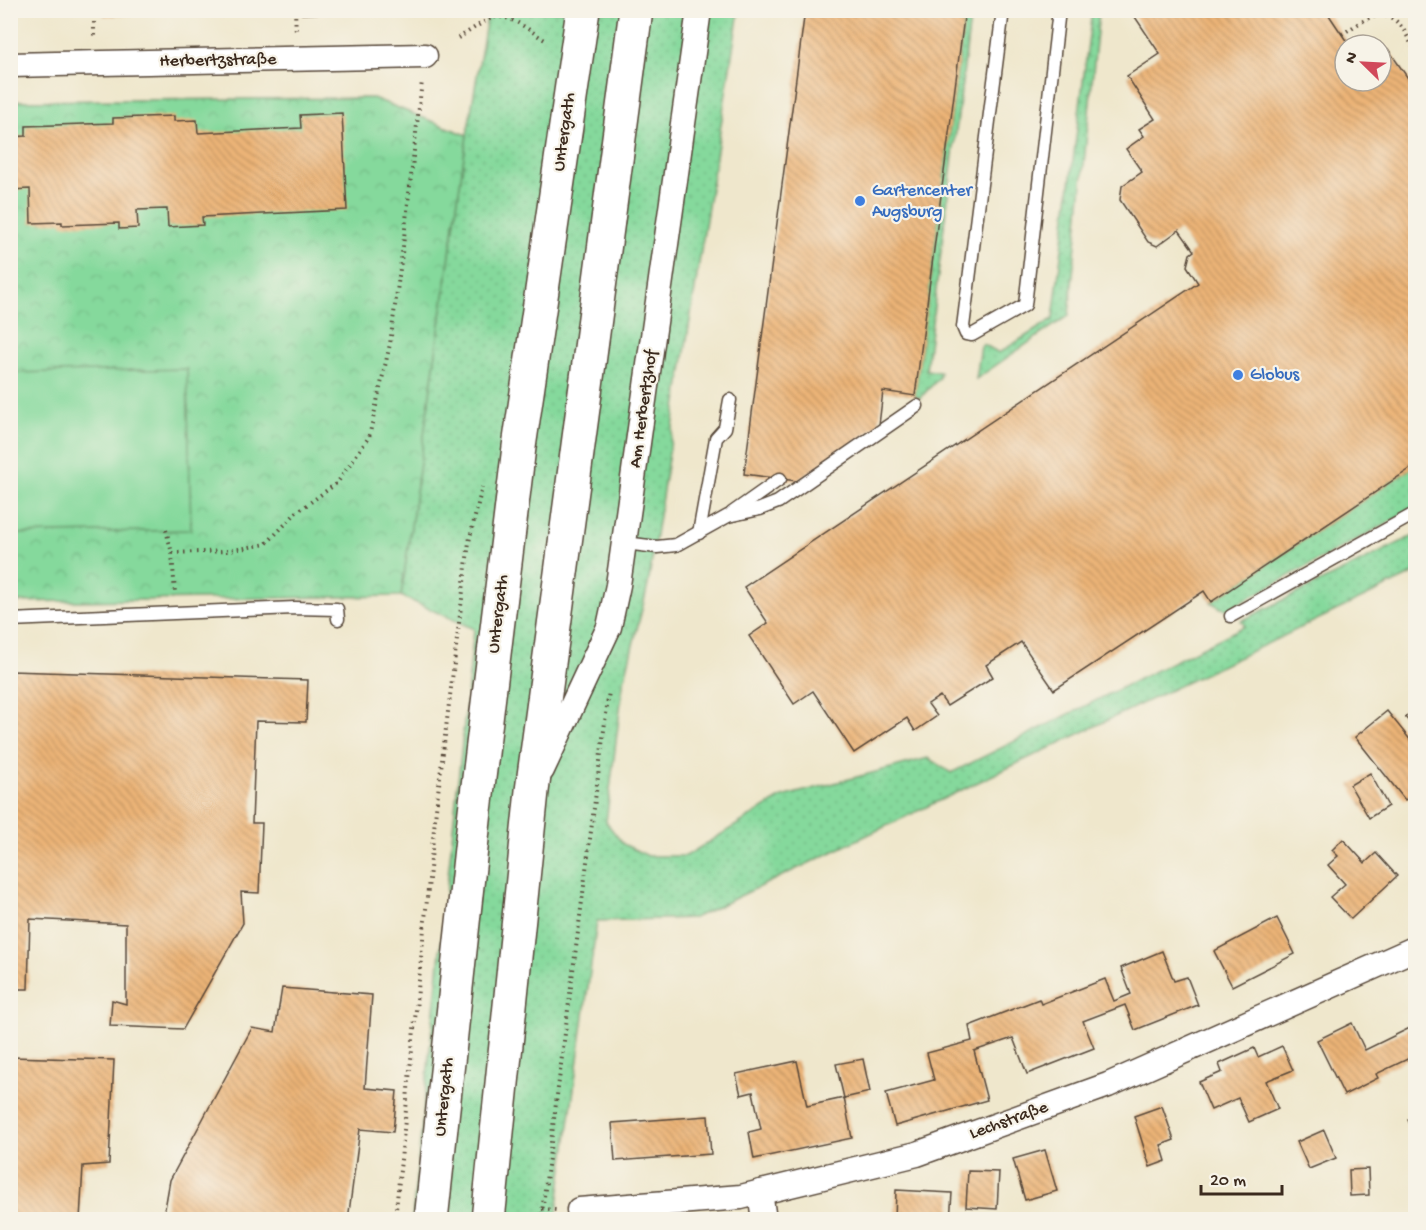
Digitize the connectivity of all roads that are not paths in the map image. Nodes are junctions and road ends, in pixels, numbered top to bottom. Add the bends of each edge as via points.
1 (583, 10) edge
2 (636, 10) edge
3 (699, 10) edge
4 (1004, 10) edge
5 (1059, 10) edge
6 (425, 56) road end
7 (10, 65) edge
8 (730, 400) dead end
9 (917, 406) dead end
10 (780, 479) dead end
11 (1416, 513) edge
12 (728, 516) junction
13 (699, 533) junction
14 (625, 543) junction
15 (1231, 616) dead end
16 (338, 619) dead end
17 (10, 620) edge
18 (532, 791) junction
19 (1416, 948) edge
20 (760, 1192) junction
21 (579, 1210) dead end
22 (431, 1220) edge
23 (488, 1220) edge
24 (764, 1220) edge

1 - 22 main road, Untergath via 517,459
2 - 18 main road
3 - 14 street, Am Herbertzhof
4 - 5 lane via 963,327 966,334 972,335 1025,305
6 - 7 street, Herbertzstraße
8 - 13 lane via 725,428 716,438
9 - 12 lane via 778,502
10 - 12 lane
11 - 15 lane
12 - 13 lane
13 - 14 lane via 676,545
14 - 18 street, Am Herbertzhof via 609,627
16 - 17 lane via 337,609 295,608
18 - 23 main road
19 - 20 street, Lechstraße via 1108,1085 916,1154
20 - 21 street, Lechstraße via 741,1197
20 - 24 street

